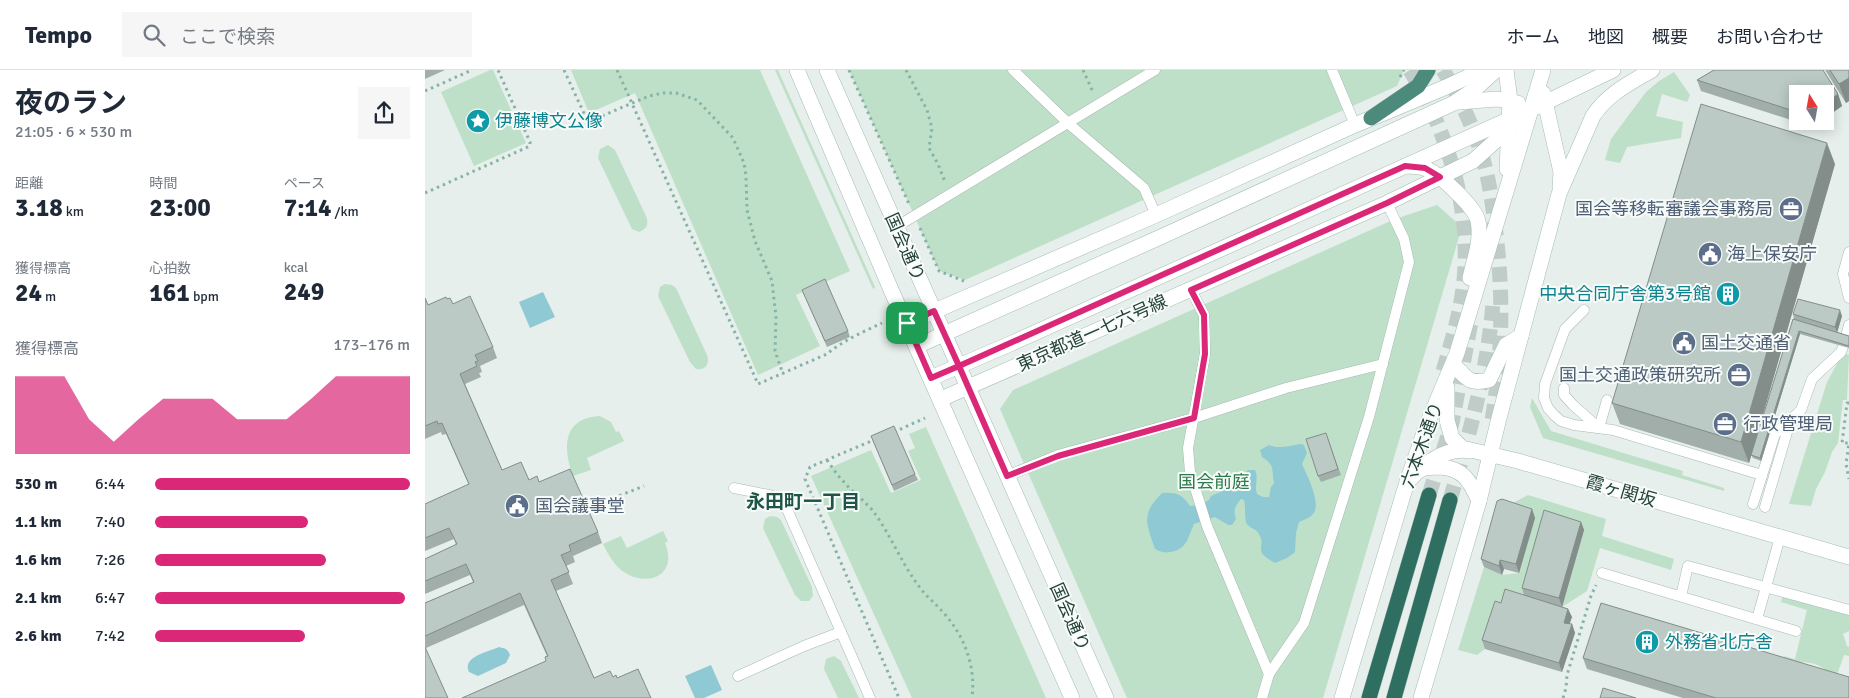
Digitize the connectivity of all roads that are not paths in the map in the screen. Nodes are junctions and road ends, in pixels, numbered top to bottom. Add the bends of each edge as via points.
1 (797, 70) edge
2 (827, 70) edge
3 (1013, 70) edge
4 (1155, 70) edge
5 (1331, 70) edge
6 (1427, 70) edge
7 (1483, 70) edge
8 (1496, 70) edge
9 (1506, 70) edge
10 (1613, 70) edge
11 (1652, 70) edge
12 (1541, 73) edge
13 (1510, 101) junction
14 (1545, 102) junction
15 (1454, 103) junction
16 (1530, 110) junction
17 (1371, 118) junction
18 (1069, 124) junction
19 (1509, 124) junction
20 (1355, 125) junction
21 (1554, 144) junction
22 (1405, 166) junction
23 (1440, 177) junction
24 (1505, 193) junction
25 (1559, 194) junction
26 (1387, 203) junction
27 (1156, 215) junction
28 (897, 227) junction
29 (1849, 252) edge
30 (1191, 290) junction
31 (1849, 298) edge
32 (1584, 310) dead end
33 (934, 311) junction
34 (907, 323) junction
35 (1849, 325) edge
36 (945, 334) junction
37 (1521, 336) junction
38 (917, 346) junction
39 (1455, 359) junction
40 (1383, 364) junction
41 (959, 366) junction
42 (931, 378) junction
43 (1447, 380) junction
44 (969, 387) junction
45 (1564, 388) dead end
46 (941, 399) junction
47 (1607, 400) dead end
48 (1194, 418) junction
49 (1790, 421) junction
50 (1599, 428) junction
51 (1490, 454) junction
52 (1421, 469) junction
53 (1762, 475) junction
54 (1007, 476) junction
55 (1407, 482) junction
56 (734, 488) dead end
57 (1429, 495) tunnel mouth
58 (1450, 500) tunnel mouth
59 (1479, 501) junction
60 (1753, 504) dead end
61 (1765, 508) dead end
62 (1780, 537) junction
63 (1849, 558) edge
64 (1602, 574) road end
65 (1766, 587) junction
66 (1681, 596) junction
67 (1849, 610) edge
68 (1757, 619) junction
69 (1796, 631) dead end
70 (841, 632) junction
71 (1269, 674) junction
72 (738, 676) dead end
73 (870, 698) edge
74 (1072, 698) edge
75 (1106, 698) edge
76 (1262, 698) edge
77 (1343, 698) edge
78 (1369, 698) edge
79 (1394, 698) edge
80 (1421, 698) edge

1 - 34 main road, 国会通り
2 - 28 main road, 国会通り
3 - 18 lane
4 - 18 lane
5 - 20 lane
6 - 17 highway via 1418,86
7 - 17 main road
8 - 15 main road
9 - 13 main road, 六本木通り
10 - 14 main road, 東京都道一七六号線
11 - 25 main road via 1600,105
12 - 14 main road
12 - 16 main road, 六本木通り
13 - 15 main road via 1488,99
13 - 16 main road
13 - 19 main road, 六本木通り
14 - 16 main road, 東京都道一七六号線
14 - 21 main road
15 - 36 main road
16 - 19 main road, 東京都道一七六号線
16 - 21 main road via 1544,124
16 - 24 main road, 六本木通り
17 - 20 main road
18 - 27 lane via 1144,188
18 - 28 lane
19 - 22 main road, 東京都道一七六号線
19 - 23 main road, 東京都道一七六号線 via 1473,161
19 - 24 main road, 六本木通り
20 - 27 main road
21 - 25 main road via 1561,172
22 - 23 main road via 1425,168
22 - 41 main road, 東京都道一七六号線
23 - 26 main road, 東京都道一七六号線
23 - 39 main road via 1472,209 1478,222 1479,240
24 - 39 main road, 六本木通り
25 - 37 main road
26 - 30 main road, 東京都道一七六号線
26 - 40 lane via 1404,239 1409,262
27 - 33 main road
28 - 33 main road, 国会通り
29 - 31 lane via 1843,274
30 - 44 main road, 東京都道一七六号線
30 - 48 lane via 1204,315 1205,354
32 - 50 lane via 1565,329 1545,384 1544,398 1547,408 1561,421
33 - 34 main road
33 - 36 main road, 国会通り
34 - 38 main road, 国会通り
35 - 49 lane via 1841,352 1812,379 1801,410
36 - 38 main road
36 - 41 main road, 国会通り
37 - 39 main road via 1505,345 1489,380 1470,382
37 - 51 main road
38 - 42 main road, 国会通り
39 - 43 main road, 六本木通り
40 - 48 lane via 1287,388
40 - 71 lane via 1305,623
41 - 42 main road, 東京都道一七六号線
41 - 44 main road, 国会通り
42 - 46 main road, 国会通り
43 - 51 main road, 霞ヶ関坂 via 1447,420 1452,438 1462,448
43 - 55 main road, 六本木通り via 1426,426
44 - 46 main road, 東京都道一七六号線
44 - 54 main road, 国会通り
45 - 50 lane via 1564,394 1573,405
46 - 74 main road, 国会通り
47 - 50 lane
48 - 54 lane via 1058,456
48 - 71 lane via 1188,448 1198,501
49 - 53 lane via 1775,434
49 - 61 lane
50 - 53 lane
51 - 52 main road via 1462,449 1432,459
51 - 59 main road
51 - 62 main road, 霞ヶ関坂
52 - 55 main road
52 - 59 main road via 1451,467 1473,487
53 - 60 lane
54 - 75 main road, 国会通り
55 - 77 main road, 六本木通り
56 - 70 lane via 783,500
57 - 78 highway
58 - 79 highway
59 - 80 main road
62 - 63 main road, 霞ヶ関坂
62 - 65 lane
64 - 66 lane
65 - 66 lane via 1688,566
65 - 67 lane
65 - 68 lane
66 - 68 lane
68 - 69 lane
70 - 72 lane
70 - 73 lane
71 - 76 lane

